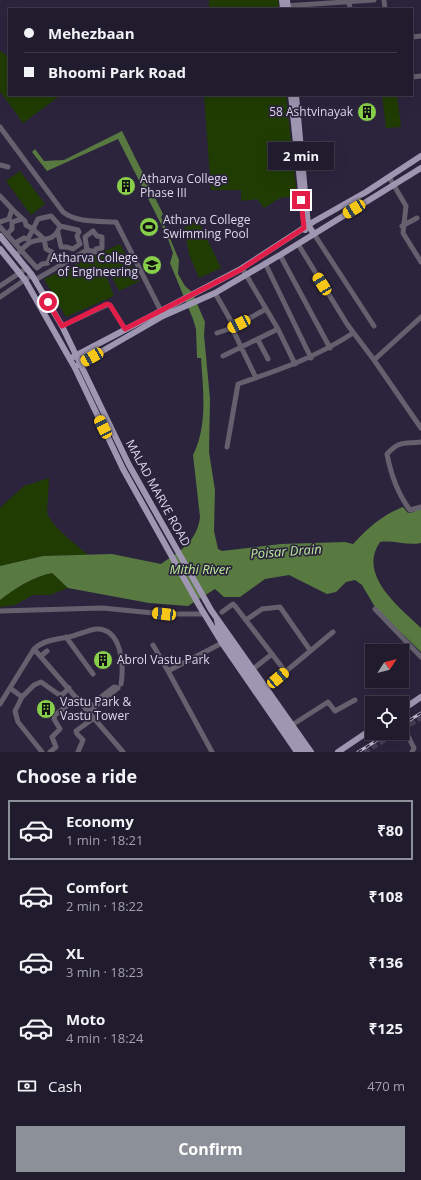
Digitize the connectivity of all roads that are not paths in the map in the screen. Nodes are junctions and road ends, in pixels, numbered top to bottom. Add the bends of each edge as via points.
1 (374, 0) edge
2 (349, 1) edge
3 (315, 4) edge
4 (285, 5) edge
5 (291, 96) edge
6 (296, 96) edge
7 (295, 113) junction
8 (0, 127) edge
9 (421, 156) edge
10 (0, 165) edge
11 (8, 167) dead end
12 (421, 168) edge
13 (389, 177) junction
14 (394, 184) junction
15 (0, 197) edge
16 (12, 209) junction
17 (22, 219) junction
18 (417, 220) dead end
19 (0, 222) edge
20 (60, 226) junction
21 (0, 227) edge
22 (306, 227) junction
23 (402, 227) junction
24 (32, 229) junction
25 (58, 233) junction
26 (7, 234) junction
27 (312, 235) junction
28 (0, 236) edge
29 (44, 239) junction
30 (15, 243) junction
31 (298, 244) junction
32 (78, 245) junction
33 (0, 249) edge
34 (21, 250) junction
35 (84, 252) junction
36 (16, 255) junction
37 (280, 255) junction
38 (421, 262) edge
39 (265, 263) junction
40 (27, 268) junction
41 (37, 268) junction
42 (242, 268) junction
43 (21, 274) junction
44 (246, 274) junction
45 (42, 275) junction
46 (33, 277) junction
47 (225, 278) junction
48 (25, 280) junction
49 (229, 284) junction
50 (0, 286) edge
51 (215, 293) junction
52 (0, 296) edge
53 (266, 309) junction
54 (162, 313) junction
55 (421, 317) edge
56 (62, 326) junction
57 (374, 326) dead end
58 (232, 328) junction
59 (125, 329) junction
60 (278, 329) junction
61 (217, 333) dead end
62 (353, 333) junction
63 (258, 340) junction
64 (241, 348) junction
65 (330, 348) junction
66 (223, 356) dead end
67 (73, 357) junction
68 (311, 358) junction
69 (268, 359) dead end
70 (374, 360) junction
71 (295, 364) junction
72 (78, 366) junction
73 (256, 378) junction
74 (421, 428) edge
75 (421, 442) edge
76 (227, 447) dead end
77 (421, 507) edge
78 (375, 609) dead end
79 (0, 611) edge
80 (222, 612) dead end
81 (204, 614) junction
82 (216, 616) junction
83 (246, 620) junction
84 (333, 632) dead end
85 (66, 637) junction
86 (222, 643) junction
87 (153, 645) dead end
88 (34, 649) junction
89 (310, 650) junction
90 (47, 651) dead end
91 (272, 654) junction
92 (41, 656) junction
93 (421, 657) edge
94 (253, 669) junction
95 (168, 671) junction
96 (286, 671) junction
97 (93, 674) dead end
98 (121, 684) dead end
99 (10, 688) junction
100 (69, 688) junction
101 (266, 688) junction
102 (22, 697) junction
103 (421, 697) edge
104 (77, 698) junction
105 (97, 700) dead end
106 (355, 700) dead end
107 (0, 704) edge
108 (409, 705) edge
109 (91, 710) junction
110 (94, 718) junction
111 (292, 725) junction
112 (365, 734) edge
113 (409, 736) tunnel mouth
114 (42, 752) edge
115 (50, 752) edge
116 (78, 752) edge
117 (123, 752) edge
118 (212, 752) edge
119 (297, 752) edge
120 (304, 752) edge
121 (311, 752) edge
122 (338, 752) edge
123 (412, 752) edge

1 - 2 street
2 - 3 street
3 - 4 street
5 - 7 main road
6 - 7 main road
7 - 22 main road
8 - 54 street via 63,212 70,217 83,220 116,222
9 - 13 main road
10 - 11 street
12 - 14 main road
13 - 14 street
13 - 22 main road
14 - 23 street via 406,206
14 - 27 main road
15 - 16 street
16 - 17 street
16 - 19 street via 8,219
17 - 24 street
17 - 26 street via 12,222 12,229
18 - 23 street
20 - 24 street via 51,216 38,219
20 - 25 street
20 - 32 street via 78,230
21 - 26 street
22 - 27 main road
22 - 42 main road
23 - 38 street
24 - 29 street
24 - 30 street via 28,239 24,238
25 - 29 street
25 - 32 street via 61,247 72,249
26 - 30 street
27 - 31 main road
27 - 57 street
28 - 36 main road, MALAD MARVE ROAD
29 - 34 street via 30,242
29 - 41 street via 45,248 52,252 48,263
30 - 34 street
31 - 37 main road
31 - 62 street
32 - 35 street
33 - 43 main road, MALAD MARVE ROAD
34 - 36 street
34 - 41 street
35 - 35 street via 95,252 96,249 102,248 102,237 97,236 94,231 86,235
35 - 45 street
36 - 40 main road, MALAD MARVE ROAD
37 - 39 main road
37 - 65 street
39 - 44 main road
39 - 68 street
40 - 43 street
40 - 46 main road, MALAD MARVE ROAD
41 - 45 street
42 - 44 street
42 - 47 main road
43 - 48 main road, MALAD MARVE ROAD
43 - 50 street
44 - 49 main road
44 - 53 street
45 - 46 street
46 - 48 street
46 - 56 main road, MALAD MARVE ROAD
47 - 49 main road
47 - 54 main road
48 - 52 street
48 - 67 main road, MALAD MARVE ROAD
49 - 51 main road
51 - 54 main road
51 - 58 street via 231,321
53 - 58 street
53 - 60 street
54 - 59 main road
54 - 72 main road
55 - 70 street
56 - 59 street via 107,304
56 - 67 main road, MALAD MARVE ROAD
58 - 61 street
58 - 64 street
59 - 67 main road
60 - 63 street
60 - 71 street
62 - 65 street
62 - 70 street
63 - 64 street
63 - 69 street
64 - 66 street
64 - 73 street
65 - 68 street
67 - 72 main road, MALAD MARVE ROAD
68 - 71 street
70 - 74 street
71 - 73 street
72 - 81 main road, MALAD MARVE ROAD via 123,469
72 - 82 main road, MALAD MARVE ROAD via 170,540
73 - 76 street via 237,386
75 - 77 street via 395,445 386,454 401,498 410,510
78 - 93 street
79 - 81 street via 102,608 164,614
80 - 83 street via 233,604
81 - 86 main road, MALAD MARVE ROAD
82 - 94 main road, MALAD MARVE ROAD
82 - 120 main road via 219,629
83 - 89 street via 262,609 280,607
83 - 91 street
84 - 89 street
85 - 88 street via 48,641
85 - 97 street
85 - 98 street via 94,629 112,634 122,662
86 - 95 street
86 - 119 main road, MALAD MARVE ROAD
87 - 95 street
88 - 92 street
88 - 99 street
89 - 96 street
90 - 92 street
91 - 94 street
91 - 96 street
92 - 100 street
94 - 101 main road, MALAD MARVE ROAD
95 - 118 street
96 - 101 street
99 - 102 street
99 - 107 street
100 - 102 street via 62,695 41,682
100 - 104 street
101 - 111 main road, MALAD MARVE ROAD
102 - 114 street via 15,711 18,722
103 - 108 main road
104 - 109 street via 88,703
104 - 115 street via 54,719 60,729 52,737 56,747
105 - 109 street via 114,687 118,688
106 - 111 street via 335,711 328,702
109 - 110 street
110 - 116 street via 76,731 83,740
110 - 117 street
111 - 121 main road, MALAD MARVE ROAD
112 - 122 main road
113 - 123 street via 414,748

